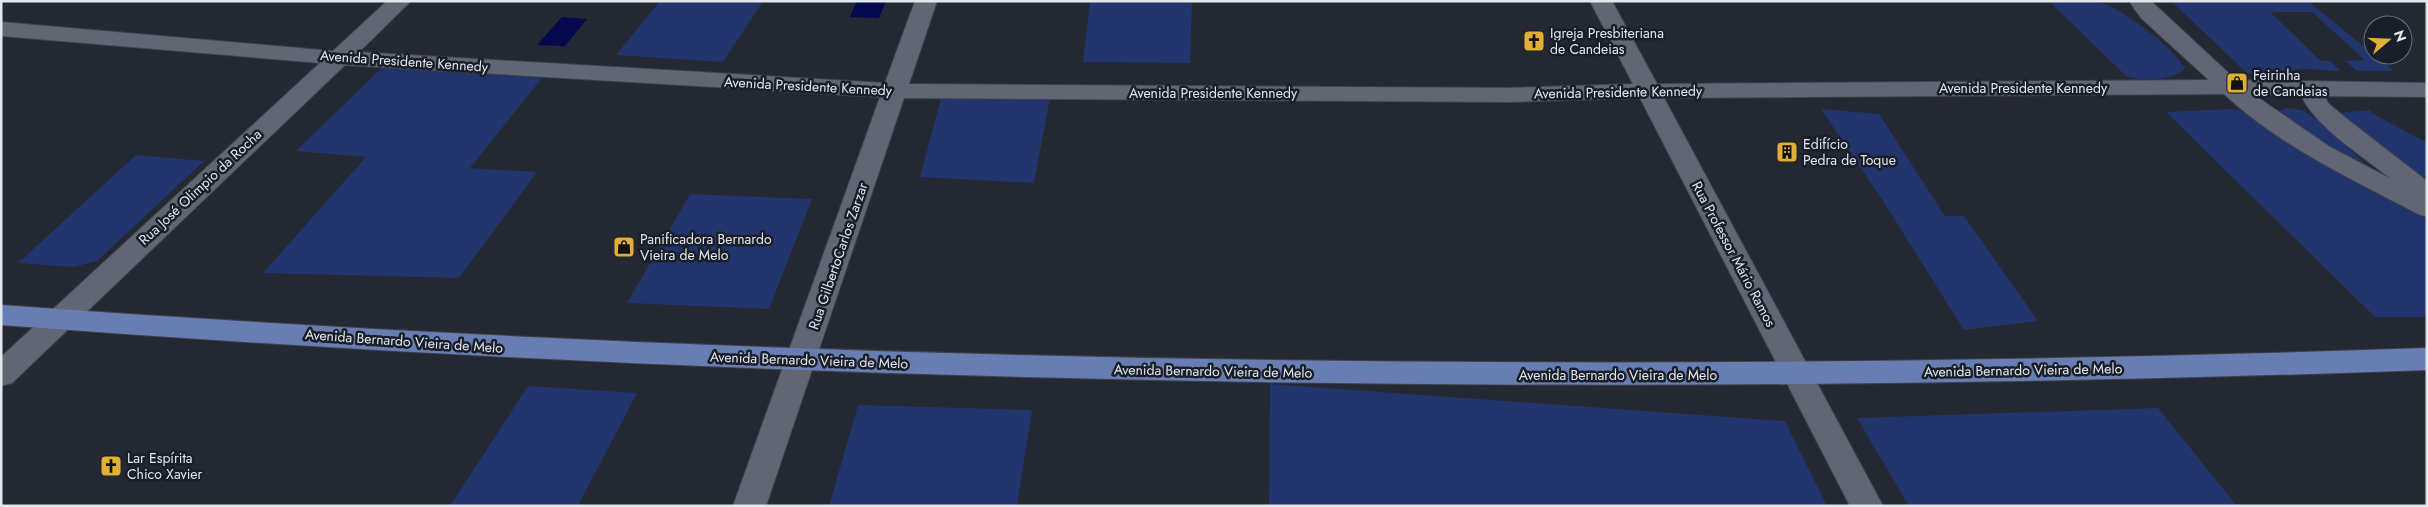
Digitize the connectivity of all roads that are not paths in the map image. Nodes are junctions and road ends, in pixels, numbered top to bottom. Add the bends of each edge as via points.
1 (400, 1) edge
2 (926, 1) edge
3 (1601, 1) edge
4 (2140, 1) edge
5 (1, 29) edge
6 (338, 58) junction
7 (2233, 87) junction
8 (2310, 89) junction
9 (2427, 90) edge
10 (1647, 91) junction
11 (896, 92) junction
12 (2427, 194) edge
13 (2427, 208) edge
14 (1, 314) edge
15 (60, 319) junction
16 (2427, 359) edge
17 (802, 360) junction
18 (1, 375) edge
19 (1799, 375) junction
20 (749, 506) edge
21 (1867, 506) edge

1 - 6 street, Rua José Olimpio da Rocha
2 - 11 street, Rua GilbertoCarlos Zarzar
3 - 10 street, Rua Professor Mário Ramos
4 - 7 street via 2149,13
5 - 6 street, Avenida Presidente Kennedy
6 - 11 street, Avenida Presidente Kennedy
6 - 15 street, Rua José Olimpio da Rocha
7 - 8 street, Avenida Presidente Kennedy
7 - 10 street, Avenida Presidente Kennedy
7 - 13 street via 2250,105 2321,152
8 - 9 street, Avenida Presidente Kennedy
8 - 12 street via 2318,106 2333,120
10 - 11 street, Avenida Presidente Kennedy via 1509,95
10 - 19 street, Rua Professor Mário Ramos
11 - 17 street, Rua GilbertoCarlos Zarzar
14 - 15 main road, Avenida Bernardo Vieira de Melo
15 - 17 main road, Avenida Bernardo Vieira de Melo via 538,350
15 - 18 street, Rua José Olimpio da Rocha
16 - 19 main road, Avenida Bernardo Vieira de Melo
17 - 19 main road, Avenida Bernardo Vieira de Melo via 1173,371
17 - 20 street, Rua GilbertoCarlos Zarzar
19 - 21 street, Rua Professor Mário Ramos

